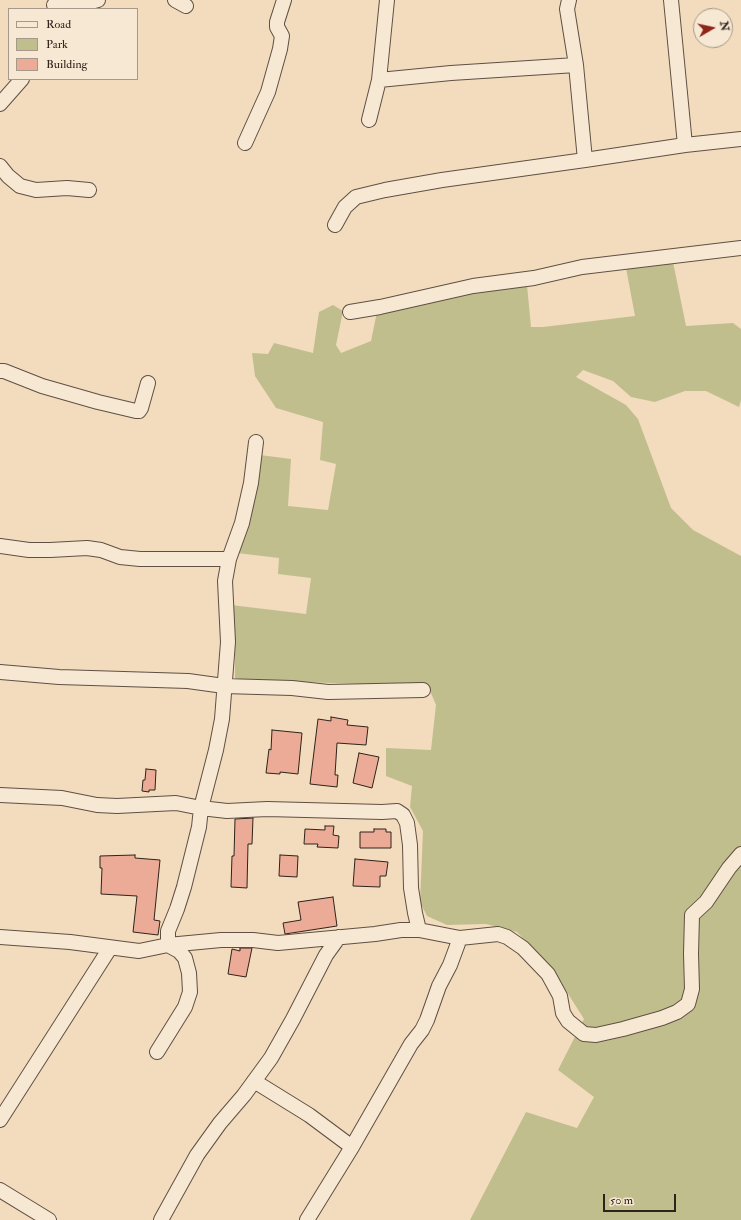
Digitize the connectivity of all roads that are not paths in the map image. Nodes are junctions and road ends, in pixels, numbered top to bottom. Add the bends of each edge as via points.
1 (98, 0) edge
2 (284, 0) edge
3 (388, 0) edge
4 (569, 0) edge
5 (671, 0) edge
6 (53, 5) edge
7 (576, 66) junction
8 (21, 80) edge
9 (379, 80) junction
10 (0, 104) edge
11 (369, 120) dead end
12 (741, 139) edge
13 (245, 143) dead end
14 (685, 145) junction
15 (585, 160) junction
16 (0, 166) edge
17 (89, 190) dead end
18 (335, 225) dead end
19 (741, 248) edge
20 (350, 312) dead end
21 (0, 371) edge
22 (148, 383) dead end
23 (256, 442) dead end
24 (0, 546) edge
25 (229, 560) junction
26 (0, 672) edge
27 (224, 686) junction
28 (423, 690) dead end
29 (0, 795) edge
30 (200, 808) junction
31 (741, 854) edge
32 (419, 930) junction
33 (0, 937) edge
34 (339, 937) junction
35 (460, 938) junction
36 (318, 940) junction
37 (168, 945) junction
38 (110, 948) junction
39 (326, 955) junction
40 (157, 1052) dead end
41 (254, 1081) junction
42 (0, 1120) edge
43 (352, 1147) junction
44 (0, 1190) edge
45 (49, 1220) edge
46 (161, 1220) edge
47 (307, 1220) edge

1 - 6 street
2 - 13 street via 277,22 282,36 280,49 268,92
3 - 9 street
4 - 7 street via 567,9
5 - 14 street
7 - 9 street
7 - 15 street
8 - 10 street
9 - 11 street
12 - 14 street
14 - 15 street
15 - 18 street via 442,180 356,197 345,207
16 - 17 street via 20,186 36,190
19 - 20 street via 582,267 534,278 473,286
21 - 22 street via 4,370 50,388 136,411 141,408
23 - 25 street via 251,483 242,523
24 - 25 street via 28,550 87,548 120,557 140,559
25 - 27 street via 226,581 228,642
26 - 27 street via 59,677 188,681
27 - 28 street via 328,692
27 - 30 street via 222,719 216,750
29 - 30 street via 62,798 97,806 176,803
30 - 32 street via 227,811 397,811 403,815 407,823 411,888
30 - 37 street via 199,827 184,887 168,931
31 - 35 street via 706,902 692,915 692,989 688,1004 662,1018 596,1035 584,1034 568,1021 563,1013 560,996 548,974 523,948 498,934
32 - 34 street
32 - 35 street
33 - 38 street
34 - 36 street
34 - 39 street
35 - 43 street via 422,1030 410,1044
36 - 37 street via 278,943 221,940
36 - 39 street
37 - 38 street via 139,951
37 - 40 street via 185,958 190,992 185,1007
38 - 42 street
39 - 41 street via 271,1058
41 - 43 street via 309,1115
41 - 46 street via 197,1155
43 - 47 street
44 - 45 street

